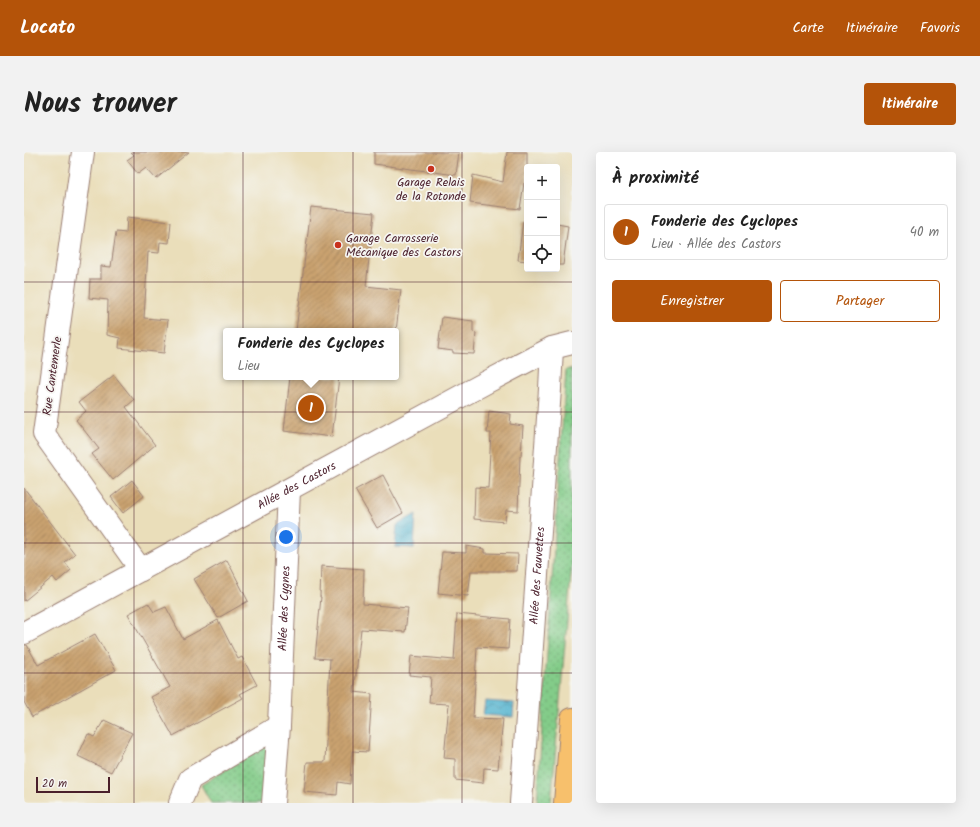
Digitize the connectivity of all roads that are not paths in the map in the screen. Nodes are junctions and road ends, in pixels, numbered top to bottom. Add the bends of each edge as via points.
1 (83, 152) edge
2 (562, 346) edge
3 (289, 490) junction
4 (142, 570) junction
5 (24, 633) edge
6 (572, 719) edge
7 (279, 726) junction
8 (180, 803) edge
9 (273, 803) edge
10 (521, 803) edge
11 (565, 803) edge

1 - 4 street, Rue Cantemerle via 44,434
2 - 3 street, Allée des Castors
2 - 10 street, Allée des Fauvettes via 550,397
3 - 4 street, Allée des Castors
3 - 7 street, Allée des Cygnes
4 - 5 street, Allée des Castors
6 - 11 main road
7 - 8 street via 190,779
7 - 9 street, Allée des Cygnes

